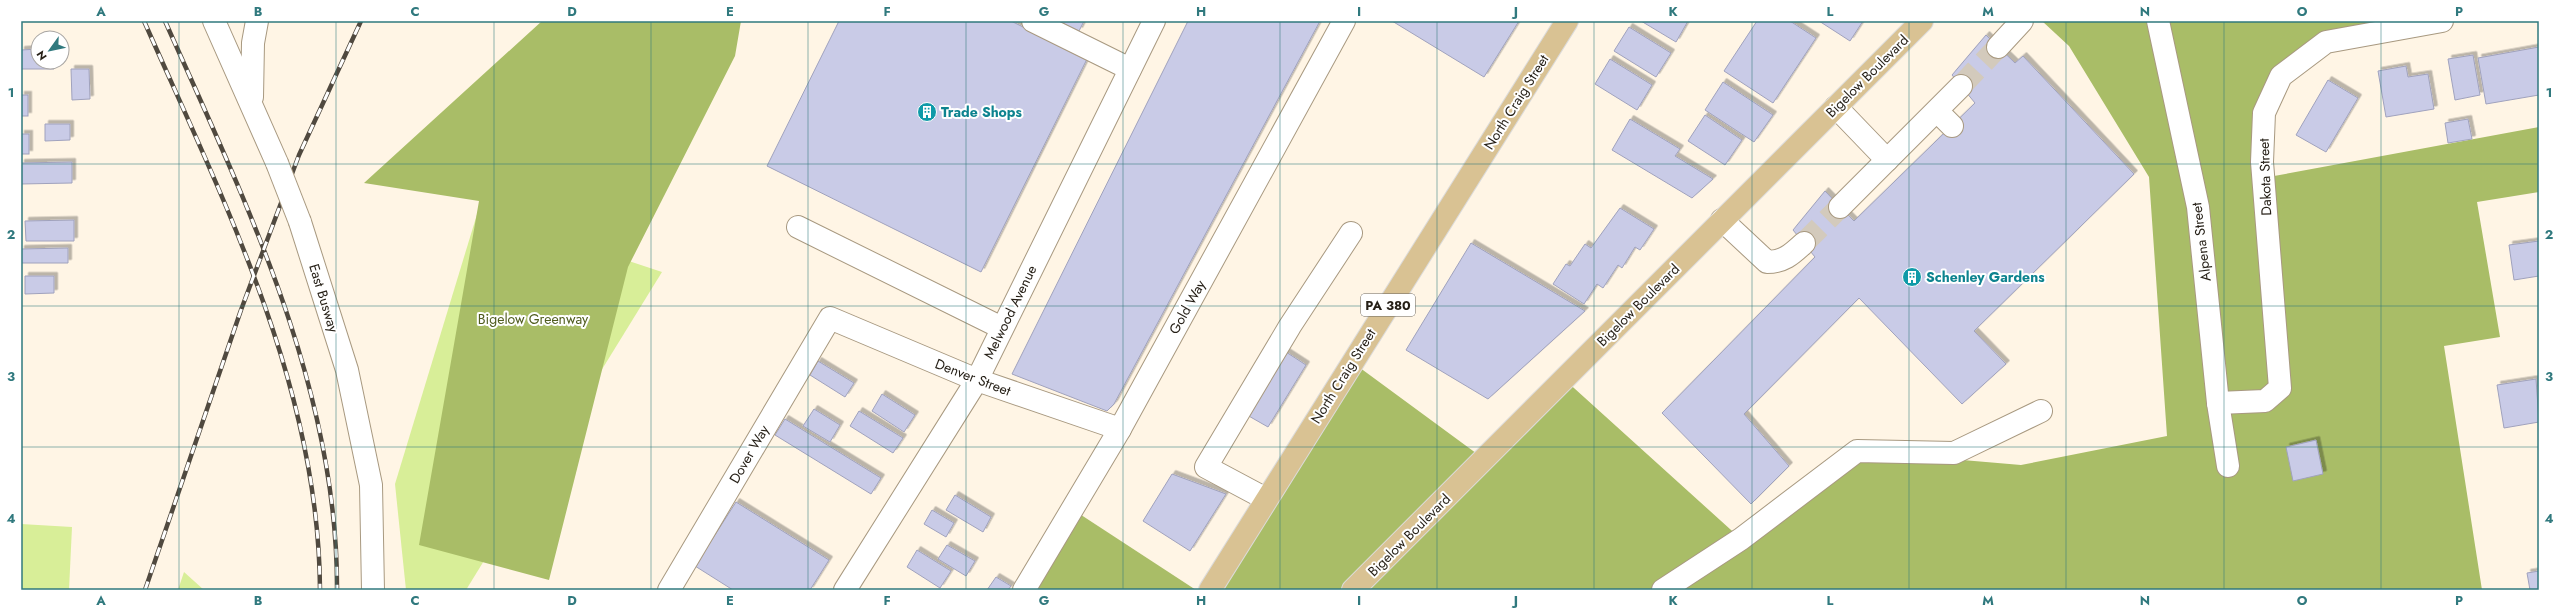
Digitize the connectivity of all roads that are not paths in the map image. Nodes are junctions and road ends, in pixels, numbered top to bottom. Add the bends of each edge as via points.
1 (214, 21) edge
2 (257, 21) edge
3 (1034, 21) edge
4 (1154, 21) edge
5 (1344, 21) edge
6 (1567, 21) edge
7 (1922, 21) edge
8 (2022, 21) edge
9 (2158, 21) edge
10 (2442, 21) edge
11 (1998, 46) tunnel mouth
12 (1130, 69) junction
13 (1961, 86) tunnel mouth
14 (252, 106) junction
15 (1836, 107) junction
16 (1887, 160) junction
17 (1840, 207) tunnel mouth
18 (1722, 220) junction
19 (798, 227) dead end
20 (1351, 233) dead end
21 (1804, 243) tunnel mouth
22 (830, 318) joint
23 (1002, 328) junction
24 (976, 380) junction
25 (2218, 403) junction
26 (2041, 411) dead end
27 (1120, 429) junction
28 (2228, 466) dead end
29 (1266, 499) junction
30 (373, 590) edge
31 (669, 590) edge
32 (845, 590) edge
33 (1024, 590) edge
34 (1210, 590) edge
35 (1353, 590) edge
36 (1663, 590) edge

1 - 14 street, East Busway
2 - 14 street via 252,67
3 - 12 street
4 - 12 street, Melwood Avenue
5 - 27 street, Gold Way
6 - 29 main road, North Craig Street / PA 380
7 - 15 main road, Bigelow Boulevard
8 - 11 street
9 - 25 street, Alpena Street via 2198,207
10 - 25 street, Dakota Street via 2326,42 2281,76 2264,113 2262,162 2280,388 2264,401
12 - 23 street, Melwood Avenue
13 - 16 street via 1944,118
14 - 30 street, East Busway, bridge via 300,222 347,370 371,485
15 - 16 street
15 - 18 main road, Bigelow Boulevard
16 - 17 street
18 - 21 street via 1767,262 1780,262
18 - 35 main road, Bigelow Boulevard
19 - 23 street
20 - 29 street via 1290,326 1206,467
22 - 24 street, Denver Street
22 - 31 street, Dover Way
23 - 24 street, Melwood Avenue
24 - 27 street, Denver Street
24 - 32 street, Melwood Avenue
25 - 28 street, Alpena Street
26 - 36 street via 1954,453 1857,450 1741,539
27 - 33 street, Gold Way
29 - 34 main road, North Craig Street / PA 380

